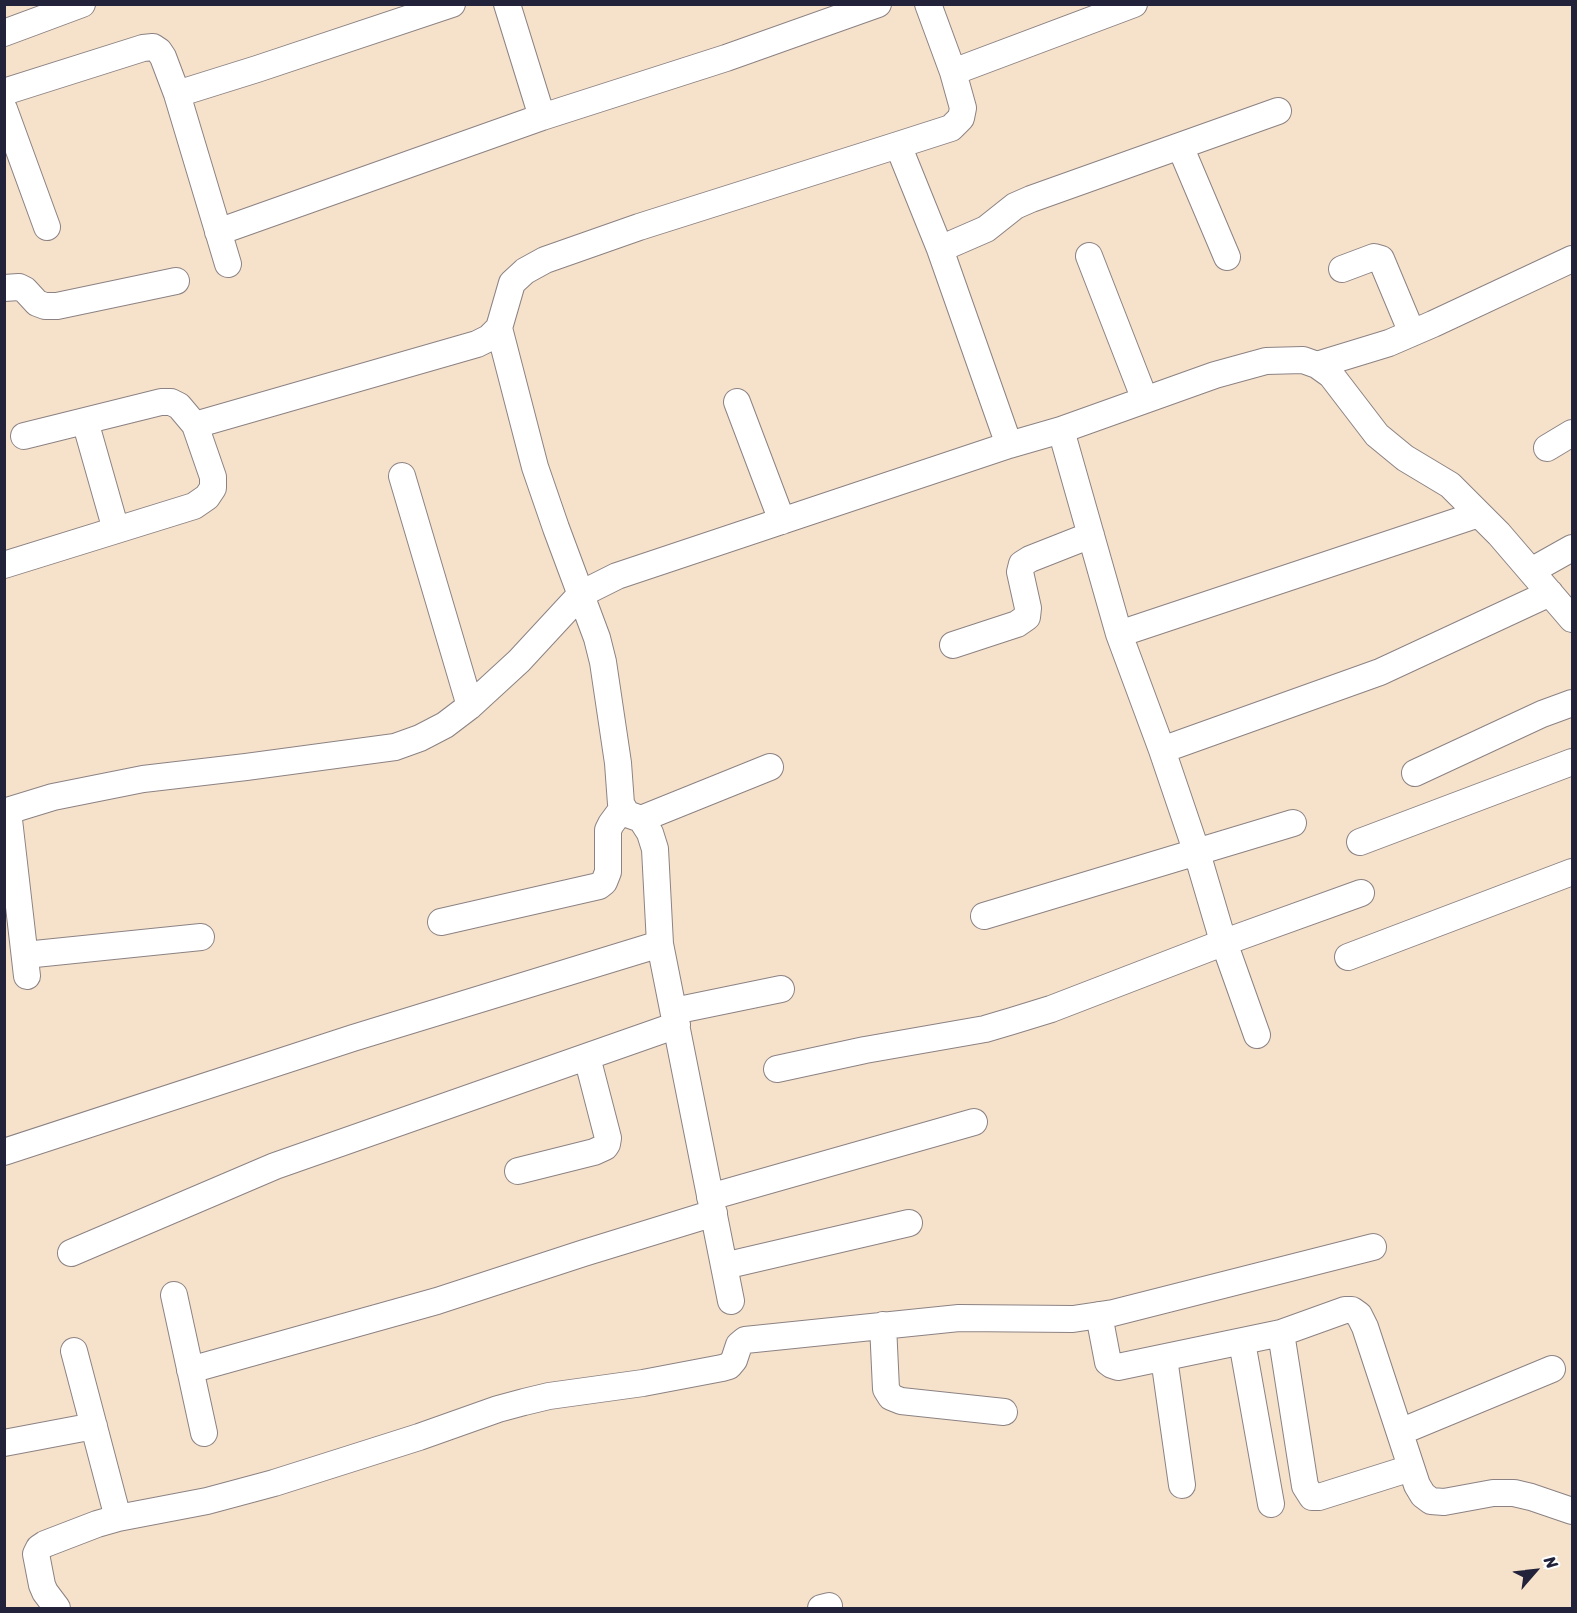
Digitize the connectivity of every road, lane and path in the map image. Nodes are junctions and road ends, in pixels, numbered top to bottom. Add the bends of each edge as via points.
1 (82, 4) edge
2 (452, 4) edge
3 (507, 4) edge
4 (879, 4) edge
5 (928, 4) edge
6 (1134, 4) edge
7 (1075, 15) edge
8 (4, 33) edge
9 (953, 72) junction
10 (4, 92) edge
11 (177, 93) junction
12 (4, 109) edge
13 (1278, 111) dead end
14 (542, 117) junction
15 (898, 144) junction
16 (1180, 146) junction
17 (47, 227) dead end
18 (218, 232) junction
19 (940, 249) junction
20 (1089, 256) dead end
21 (1227, 257) dead end
22 (1572, 259) edge
23 (228, 264) dead end
24 (1342, 269) dead end
25 (176, 281) dead end
26 (4, 288) edge
27 (499, 328) junction
28 (1412, 333) junction
29 (1317, 365) junction
30 (1145, 400) junction
31 (736, 402) dead end
32 (85, 421) junction
33 (195, 425) junction
34 (1061, 430) junction
35 (1572, 434) edge
36 (24, 436) dead end
37 (1009, 445) junction
38 (1547, 447) dead end
39 (402, 477) dead end
40 (1479, 514) junction
41 (782, 521) junction
42 (116, 530) junction
43 (1091, 535) junction
44 (1572, 548) edge
45 (4, 566) edge
46 (1531, 571) junction
47 (1550, 593) junction
48 (580, 594) junction
49 (1572, 619) edge
50 (1119, 634) junction
51 (953, 645) dead end
52 (1572, 703) edge
53 (470, 706) junction
54 (1162, 750) junction
55 (1572, 762) edge
56 (770, 767) dead end
57 (1414, 773) dead end
58 (6, 811) edge
59 (632, 814) junction
60 (1293, 824) dead end
61 (1360, 842) dead end
62 (1197, 853) junction
63 (1572, 872) edge
64 (1361, 893) dead end
65 (984, 916) dead end
66 (441, 922) dead end
67 (201, 937) dead end
68 (1225, 942) junction
69 (660, 944) junction
70 (1348, 957) dead end
71 (781, 989) dead end
72 (675, 1018) junction
73 (1257, 1035) dead end
74 (587, 1057) junction
75 (777, 1068) dead end
76 (974, 1122) dead end
77 (4, 1152) edge
78 (518, 1171) dead end
79 (712, 1205) junction
80 (909, 1223) dead end
81 (1373, 1247) dead end
82 (71, 1252) dead end
83 (724, 1266) junction
84 (174, 1295) dead end
85 (731, 1301) dead end
86 (1099, 1315) junction
87 (883, 1325) junction
88 (1281, 1333) junction
89 (1242, 1342) junction
90 (74, 1351) dead end
91 (1164, 1358) junction
92 (1552, 1369) dead end
93 (190, 1370) junction
94 (1004, 1412) dead end
95 (94, 1426) junction
96 (1400, 1432) junction
97 (204, 1433) dead end
98 (4, 1443) edge
99 (1412, 1468) junction
100 (1182, 1485) dead end
101 (1271, 1504) dead end
102 (1572, 1510) edge
103 (118, 1518) junction
104 (57, 1608) edge

1 - 8 street
2 - 11 street
3 - 14 street
4 - 14 street
5 - 9 street
6 - 7 street
7 - 9 street
9 - 15 street via 963,108 961,118 951,128
10 - 11 street via 153,47 163,57
11 - 18 street
12 - 17 street
13 - 16 street
14 - 18 street
15 - 19 street
15 - 27 street via 545,261 512,283
16 - 19 street via 1023,203 986,229
16 - 21 street
18 - 23 street
19 - 37 street
20 - 30 street
22 - 28 street
24 - 28 street via 1374,257 1381,259
25 - 26 street via 57,306 37,303 19,287
27 - 33 street via 477,344
27 - 48 street via 535,467
28 - 29 street
29 - 30 street via 1303,360 1266,361
29 - 40 street via 1331,375 1377,435 1405,458 1450,485
30 - 34 street
31 - 41 street
32 - 33 street via 171,402
32 - 36 street
32 - 42 street
33 - 42 street via 213,477 213,488 207,497 194,506
34 - 37 street
34 - 43 street
35 - 38 street
37 - 41 street
39 - 53 street
40 - 46 street
40 - 50 street
41 - 48 street via 617,576
42 - 45 street
43 - 50 street
43 - 51 street via 1022,564 1027,617 1017,624
44 - 46 street
46 - 47 street
47 - 49 street
47 - 54 street via 1380,672
48 - 53 street via 519,661
48 - 59 street via 603,662 621,804
50 - 54 street
52 - 57 street
53 - 58 street via 445,725 394,747 143,779
54 - 62 street
55 - 61 street
56 - 59 street
58 - 67 street via 26,966
59 - 66 street via 611,824 608,830 608,872 599,886
59 - 69 street via 650,833 655,849
60 - 62 street
62 - 65 street
62 - 68 street
63 - 70 street
64 - 68 street
68 - 73 street
68 - 75 street via 1051,1009 985,1029
69 - 72 street
69 - 77 street via 353,1038
71 - 72 street
72 - 74 street
72 - 79 street
74 - 78 street via 607,1144 594,1152
74 - 82 street via 275,1166
76 - 79 street
79 - 83 street
79 - 93 street via 584,1253 437,1301
80 - 83 street
81 - 86 street
83 - 85 street
84 - 93 street
86 - 87 street via 1073,1319 959,1318
86 - 91 street via 1108,1362 1112,1365
87 - 94 street via 886,1389 891,1397
87 - 103 street via 745,1340 734,1360 722,1368 524,1402 274,1483
88 - 89 street
88 - 96 street via 1345,1310 1359,1315
88 - 99 street via 1305,1486 1312,1497
89 - 91 street
89 - 101 street
90 - 95 street
91 - 100 street
92 - 96 street
93 - 97 street
95 - 98 street
95 - 103 street
96 - 99 street
99 - 102 street via 1417,1485 1431,1501 1493,1492 1514,1493
103 - 104 street via 39,1548 36,1554 42,1585

